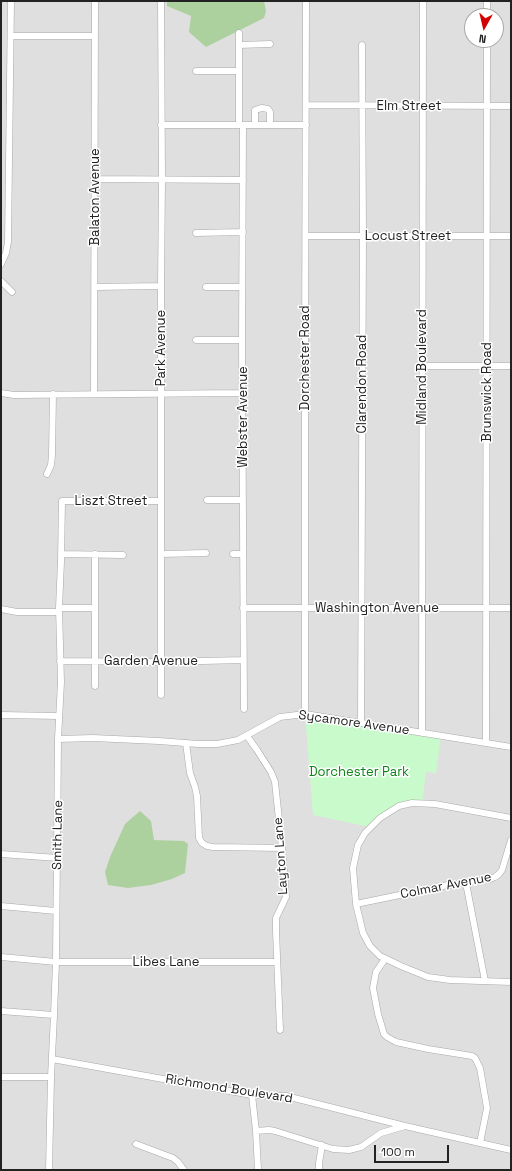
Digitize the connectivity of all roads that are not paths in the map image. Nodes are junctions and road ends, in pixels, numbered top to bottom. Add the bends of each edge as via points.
1 (11, 1) edge
2 (95, 1) edge
3 (161, 1) edge
4 (306, 1) edge
5 (423, 1) edge
6 (239, 33) dead end
7 (11, 36) junction
8 (95, 36) junction
9 (270, 44) dead end
10 (362, 44) dead end
11 (239, 45) junction
12 (487, 48) edge
13 (196, 71) dead end
14 (239, 71) junction
15 (307, 105) junction
16 (363, 106) junction
17 (422, 106) junction
18 (487, 106) junction
19 (511, 106) edge
20 (162, 125) junction
21 (241, 125) junction
22 (255, 125) junction
23 (270, 125) junction
24 (306, 125) junction
25 (94, 179) junction
26 (162, 179) junction
27 (243, 180) junction
28 (243, 232) junction
29 (196, 233) dead end
30 (422, 235) junction
31 (488, 235) junction
32 (306, 236) junction
33 (363, 236) junction
34 (511, 236) edge
35 (1, 264) edge
36 (1, 281) edge
37 (161, 286) junction
38 (95, 287) junction
39 (242, 287) junction
40 (206, 288) dead end
41 (12, 292) dead end
42 (196, 340) dead end
43 (242, 340) junction
44 (423, 366) junction
45 (487, 366) junction
46 (511, 366) edge
47 (1, 393) edge
48 (243, 393) junction
49 (53, 394) junction
50 (94, 394) junction
51 (161, 394) junction
52 (47, 474) dead end
53 (207, 500) dead end
54 (243, 500) junction
55 (62, 501) joint
56 (161, 501) junction
57 (206, 553) dead end
58 (61, 554) junction
59 (95, 554) junction
60 (162, 554) junction
61 (233, 554) dead end
62 (243, 554) junction
63 (123, 555) dead end
64 (243, 608) junction
65 (304, 608) junction
66 (361, 608) junction
67 (422, 608) junction
68 (486, 608) junction
69 (511, 608) edge
70 (1, 609) edge
71 (95, 609) junction
72 (59, 610) junction
73 (243, 660) junction
74 (60, 661) junction
75 (94, 661) junction
76 (162, 662) junction
77 (95, 686) dead end
78 (161, 695) dead end
79 (244, 709) dead end
80 (305, 714) junction
81 (1, 715) edge
82 (59, 716) junction
83 (361, 723) junction
84 (422, 733) junction
85 (247, 736) junction
86 (58, 739) junction
87 (186, 743) junction
88 (486, 744) junction
89 (511, 748) edge
90 (511, 818) edge
91 (511, 840) edge
92 (282, 848) junction
93 (1, 854) edge
94 (58, 858) junction
95 (466, 883) junction
96 (356, 904) junction
97 (1, 906) edge
98 (56, 911) junction
99 (1, 958) edge
100 (385, 959) junction
101 (56, 962) junction
102 (276, 962) junction
103 (484, 981) junction
104 (511, 982) edge
105 (1, 1011) edge
106 (54, 1015) junction
107 (280, 1030) dead end
108 (52, 1059) junction
109 (1, 1077) edge
110 (51, 1077) junction
111 (252, 1095) junction
112 (405, 1126) junction
113 (256, 1131) junction
114 (480, 1142) junction
115 (136, 1144) dead end
116 (322, 1146) junction
117 (511, 1150) edge
118 (49, 1170) edge
119 (184, 1170) edge
120 (258, 1170) edge
121 (319, 1170) edge

1 - 7 street
2 - 8 street, Balaton Avenue
3 - 20 street, Park Avenue
4 - 15 street, Dorchester Road
5 - 17 street, Midland Boulevard
6 - 11 street, Webster Avenue
7 - 8 street
7 - 35 street via 8,242
8 - 25 street, Balaton Avenue
9 - 11 street
10 - 16 street, Clarendon Road
11 - 14 street, Webster Avenue
12 - 18 street, Brunswick Road
13 - 14 street
14 - 21 street, Webster Avenue
15 - 16 street, Elm Street
15 - 24 street, Dorchester Road
16 - 17 street, Elm Street
16 - 33 street, Clarendon Road
17 - 18 street, Elm Street
17 - 30 street, Midland Boulevard
18 - 19 street, Elm Street
18 - 31 street, Brunswick Road
20 - 21 street
20 - 26 street, Park Avenue
21 - 22 street
21 - 27 street, Webster Avenue
22 - 23 street
22 - 23 street via 258,108 268,109
23 - 24 street
24 - 32 street, Dorchester Road
25 - 26 street
25 - 38 street, Balaton Avenue
26 - 27 street
26 - 37 street, Park Avenue
27 - 28 street, Webster Avenue
28 - 29 street
28 - 39 street, Webster Avenue
30 - 31 street, Locust Street
30 - 33 street, Locust Street
30 - 44 street, Midland Boulevard
31 - 34 street, Locust Street
31 - 45 street, Brunswick Road
32 - 33 street, Locust Street
32 - 65 street, Dorchester Road
33 - 66 street, Clarendon Road
36 - 41 street
37 - 38 street
37 - 51 street, Park Avenue
38 - 50 street, Balaton Avenue
39 - 40 street
39 - 43 street, Webster Avenue
42 - 43 street
43 - 48 street, Webster Avenue
44 - 45 street
44 - 67 street, Midland Boulevard
45 - 46 street
45 - 68 street, Brunswick Road
47 - 49 street
48 - 51 street
48 - 54 street, Webster Avenue
49 - 50 street
49 - 52 street via 52,455
50 - 51 street
51 - 56 street, Park Avenue
53 - 54 street
54 - 62 street, Webster Avenue
55 - 56 street, Liszt Street
55 - 58 street, Smith Lane
56 - 60 street, Park Avenue
57 - 60 street
58 - 59 street
58 - 72 street, Smith Lane
59 - 63 street
59 - 71 street
60 - 76 street, Park Avenue
61 - 62 street
62 - 64 street, Webster Avenue
64 - 65 street, Washington Avenue
64 - 73 street, Webster Avenue
65 - 66 street, Washington Avenue
65 - 80 street, Dorchester Road
66 - 67 street, Washington Avenue
66 - 83 street, Clarendon Road
67 - 68 street, Washington Avenue
67 - 84 street, Midland Boulevard
68 - 69 street, Washington Avenue
68 - 88 street, Brunswick Road
70 - 72 street via 17,612
71 - 72 street
71 - 75 street
72 - 74 street, Smith Lane
73 - 76 street, Garden Avenue
73 - 79 street, Webster Avenue
74 - 75 street, Garden Avenue
74 - 82 street, Smith Lane
75 - 76 street, Garden Avenue
75 - 77 street
76 - 78 street, Park Avenue
80 - 83 street, Sycamore Avenue
80 - 85 street, Sycamore Avenue via 280,717
81 - 82 street
82 - 86 street, Smith Lane
83 - 84 street, Sycamore Avenue
84 - 88 street, Sycamore Avenue
85 - 87 street, Sycamore Avenue via 217,744
85 - 92 street, Layton Lane via 271,772
86 - 87 street, Sycamore Avenue via 93,738
86 - 94 street, Smith Lane
87 - 92 street via 189,768 197,796 199,838 204,845
88 - 89 street, Sycamore Avenue
90 - 96 street via 425,803 406,804 389,811 370,827 358,845 353,868
91 - 95 street, Colmar Avenue via 499,874 490,879
92 - 102 street, Layton Lane via 286,897 276,918
93 - 94 street
94 - 98 street, Smith Lane
95 - 96 street, Colmar Avenue
95 - 103 street
96 - 100 street via 365,938
97 - 98 street
98 - 101 street, Smith Lane
99 - 101 street, Libes Lane
100 - 103 street via 428,977
100 - 114 street via 376,972 373,988 384,1034 396,1042 475,1058 480,1068 487,1108
101 - 102 street, Libes Lane
101 - 106 street, Smith Lane
102 - 107 street, Layton Lane
103 - 104 street
105 - 106 street
106 - 108 street, Smith Lane
108 - 110 street, Smith Lane
108 - 111 street, Richmond Boulevard
109 - 110 street
110 - 118 street, Smith Lane
111 - 112 street, Richmond Boulevard via 286,1096
111 - 113 street
112 - 114 street, Richmond Boulevard
112 - 116 street via 381,1133 355,1149 342,1150
113 - 116 street via 275,1131
113 - 120 street
114 - 117 street, Richmond Boulevard
115 - 119 street via 173,1158
116 - 121 street

